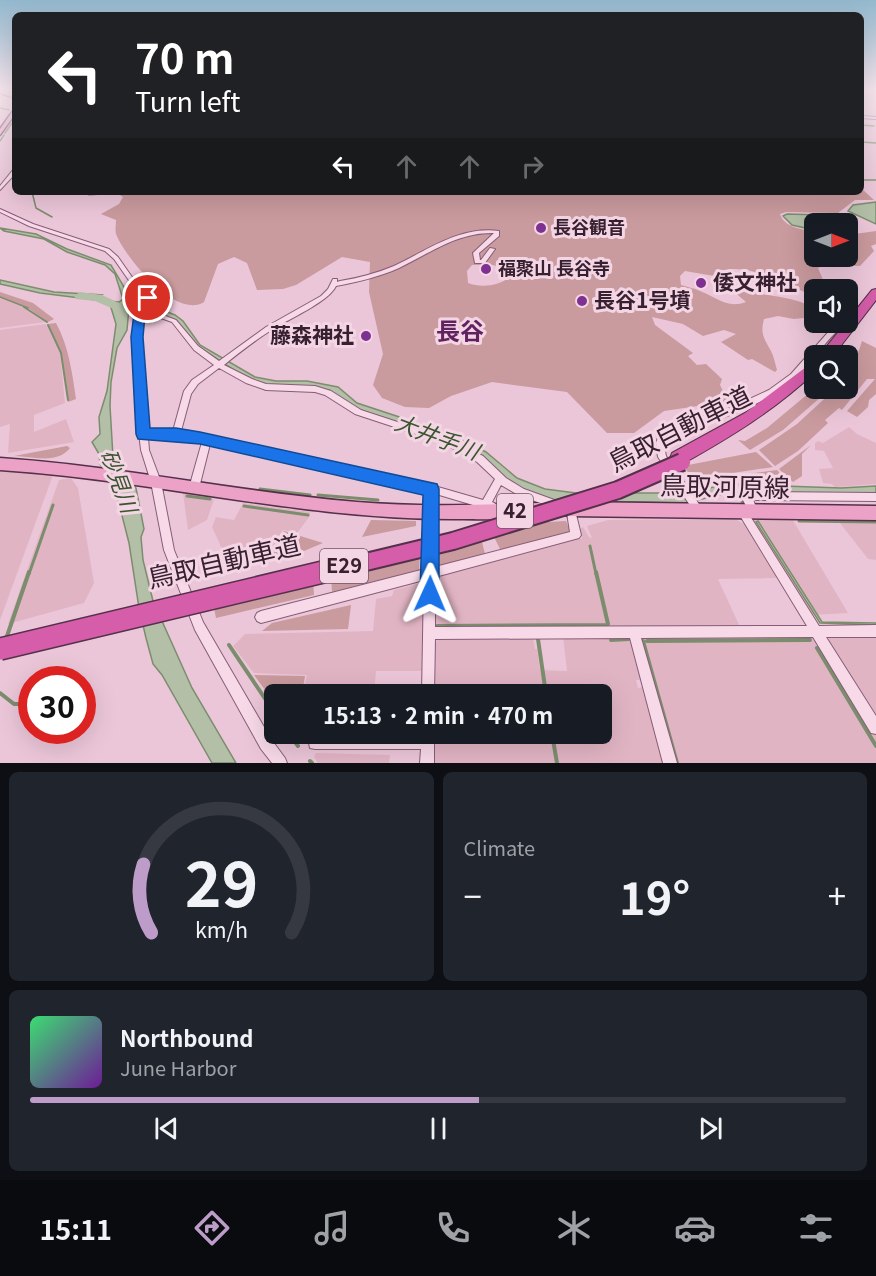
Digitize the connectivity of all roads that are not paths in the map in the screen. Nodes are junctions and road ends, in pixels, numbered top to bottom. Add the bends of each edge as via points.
1 (12, 175) edge
2 (0, 189) edge
3 (0, 210) edge
4 (492, 249) dead end
5 (876, 292) edge
6 (876, 303) edge
7 (146, 308) junction
8 (831, 333) edge
9 (834, 345) edge
10 (843, 345) edge
11 (223, 363) junction
12 (804, 375) edge
13 (804, 385) edge
14 (143, 434) junction
15 (176, 434) junction
16 (207, 440) junction
17 (680, 460) junction
18 (0, 464) edge
19 (500, 478) junction
20 (156, 482) junction
21 (194, 488) junction
22 (431, 489) junction
23 (876, 497) edge
24 (486, 504) junction
25 (696, 507) junction
26 (571, 509) junction
27 (506, 511) junction
28 (747, 511) junction
29 (431, 512) junction
30 (876, 513) edge
31 (430, 574) junction
32 (261, 617) dead end
33 (816, 630) junction
34 (634, 632) junction
35 (876, 632) edge
36 (429, 633) junction
37 (0, 642) edge
38 (0, 650) edge
39 (428, 684) edge
40 (876, 728) edge
41 (428, 744) edge
42 (280, 763) edge
43 (427, 763) edge
44 (670, 763) edge

1 - 2 street
3 - 7 street via 31,225 107,250 150,300
4 - 11 street via 483,262 477,262 476,253 497,232 476,233 427,250 384,272 335,282 323,297 268,329
5 - 9 highway
6 - 10 highway
7 - 11 street via 174,321 196,348
7 - 14 street via 138,321 137,337
8 - 25 street via 793,377 765,395 730,412 680,426 660,439 662,457
11 - 15 street via 195,382 187,393
11 - 19 street via 249,381 315,389 358,412 446,441 480,459
12 - 17 highway, 鳥取自動車道 / E29 via 767,407
13 - 17 highway, 鳥取自動車道 / E29 via 751,425
14 - 15 street
14 - 20 street
15 - 16 street
16 - 21 street
16 - 22 street
17 - 37 highway, 鳥取自動車道 / E29 via 451,535
17 - 38 highway, 鳥取自動車道 / E29, bridge via 618,490 453,541
18 - 20 main road, 鳥取河原線 / 42
19 - 24 street
19 - 26 street via 540,501
20 - 21 main road, 鳥取河原線 / 42
20 - 42 street via 169,550 199,626
21 - 29 main road, 鳥取河原線 / 42 via 357,509
22 - 24 street
22 - 29 street
23 - 28 street via 746,496
24 - 27 street
25 - 26 main road, 鳥取河原線 / 42
25 - 28 main road, 鳥取河原線 / 42
26 - 27 main road, 鳥取河原線 / 42
26 - 31 street via 576,535
27 - 29 main road, 鳥取河原線 / 42
28 - 30 main road, 鳥取河原線 / 42
28 - 33 street
29 - 31 street
31 - 32 street
31 - 36 street
33 - 34 street
33 - 35 street
33 - 40 street
34 - 36 street
34 - 44 street
36 - 39 street
41 - 43 street

